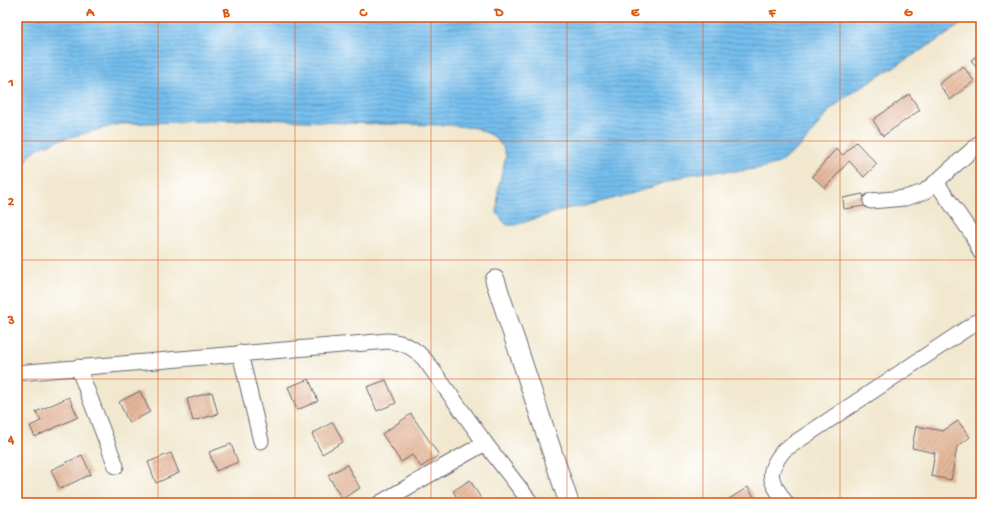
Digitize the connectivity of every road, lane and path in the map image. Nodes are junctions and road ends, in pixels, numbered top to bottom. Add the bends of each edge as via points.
1 (981, 142) edge
2 (936, 182) junction
3 (871, 201) dead end
4 (981, 253) edge
5 (495, 280) dead end
6 (981, 319) edge
7 (240, 353) junction
8 (78, 367) junction
9 (17, 373) edge
10 (262, 441) dead end
11 (485, 443) junction
12 (116, 466) dead end
13 (380, 503) edge
14 (531, 503) edge
15 (569, 503) edge
16 (786, 503) edge

1 - 2 street
2 - 3 street via 924,192 905,198
2 - 4 street via 972,234
5 - 15 street
6 - 16 street via 784,450 774,462 771,473 775,488
7 - 8 street
7 - 10 street
7 - 11 street via 398,341 419,353 426,361
8 - 9 street
8 - 12 street
11 - 13 street
11 - 14 street

